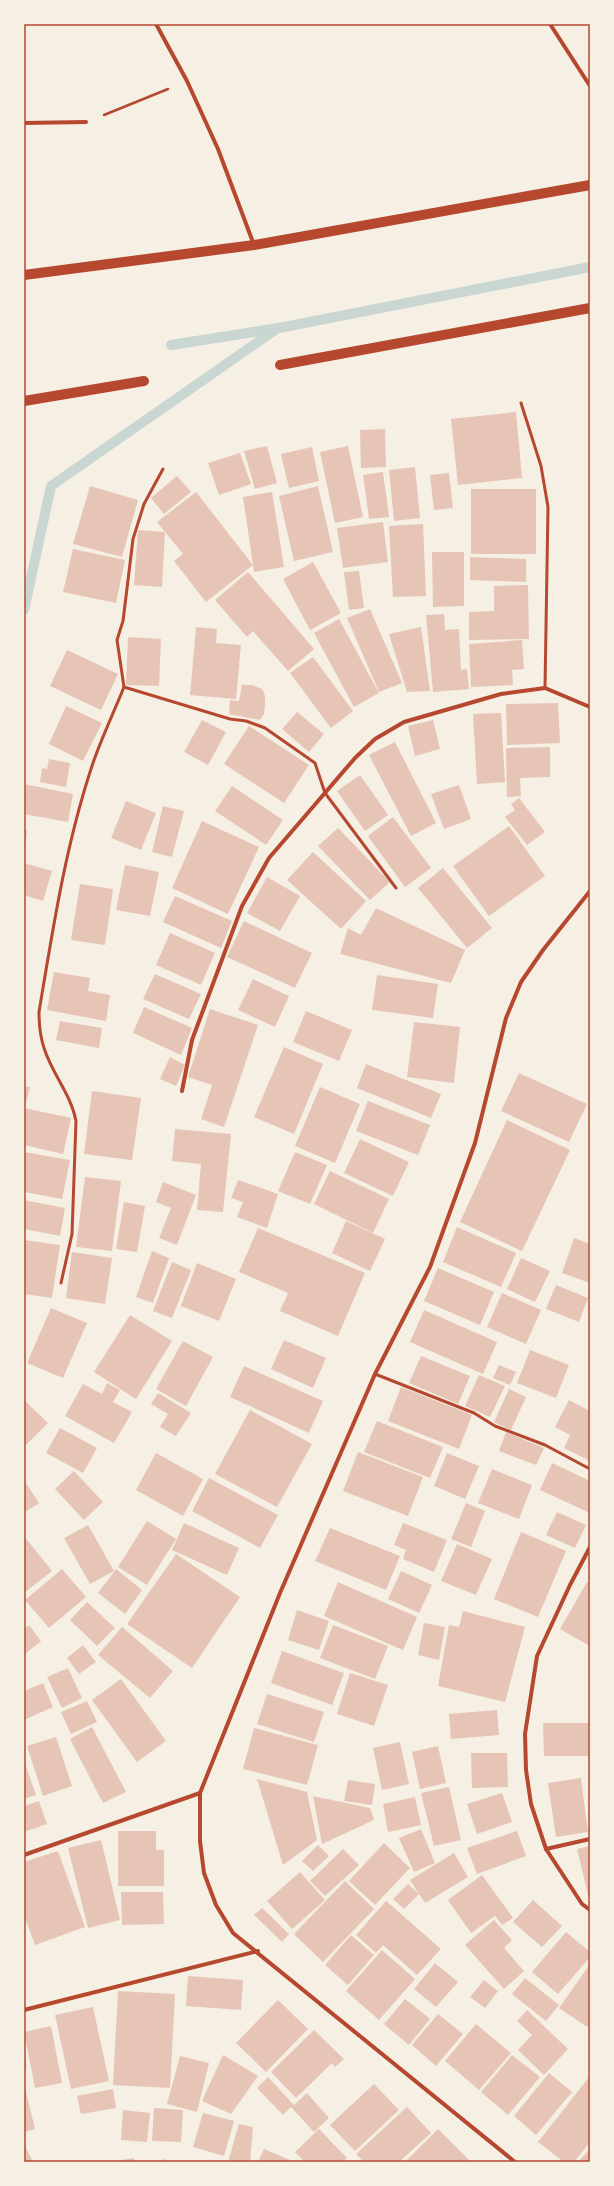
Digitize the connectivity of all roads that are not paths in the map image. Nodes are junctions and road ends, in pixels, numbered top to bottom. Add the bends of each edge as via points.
1 (156, 24) edge
2 (550, 24) edge
3 (590, 86) edge
4 (86, 122) road end
5 (24, 123) edge
6 (590, 185) edge
7 (254, 246) junction
8 (24, 275) edge
9 (590, 308) edge
10 (280, 365) dead end
11 (144, 381) dead end
12 (24, 401) edge
13 (521, 403) dead end
14 (163, 469) dead end
15 (124, 687) junction
16 (545, 688) junction
17 (590, 707) edge
18 (325, 793) junction
19 (396, 888) dead end
20 (590, 891) edge
21 (182, 1091) dead end
22 (61, 1283) dead end
23 (375, 1374) junction
24 (590, 1469) edge
25 (590, 1547) edge
26 (200, 1793) junction
27 (590, 1839) edge
28 (546, 1849) junction
29 (24, 1855) edge
30 (590, 1910) edge
31 (258, 1951) junction
32 (24, 2010) edge
33 (515, 2162) edge

1 - 7 street via 187,81 218,149
2 - 3 street
4 - 5 street
6 - 7 main road
7 - 8 main road
9 - 10 main road
11 - 12 main road
13 - 16 lane via 541,466 548,507
14 - 15 lane via 144,504 133,539 123,621 117,640
15 - 18 lane via 266,728 315,763
15 - 22 lane via 94,763 78,816 57,903 39,1012 44,1049 74,1107 76,1121 72,1234
16 - 17 street
16 - 18 street via 501,694 404,722 375,739
18 - 19 lane
18 - 21 street via 269,858 242,906 192,1040
20 - 23 street via 521,982 506,1018 475,1143 430,1267
23 - 24 lane via 474,1413 495,1426 545,1445
23 - 26 street via 280,1593
25 - 28 street via 537,1656 525,1734 526,1770 531,1804
26 - 29 street
26 - 31 street via 204,1873 216,1905 233,1933
27 - 28 street
28 - 30 street via 582,1904
31 - 32 street
31 - 33 street

